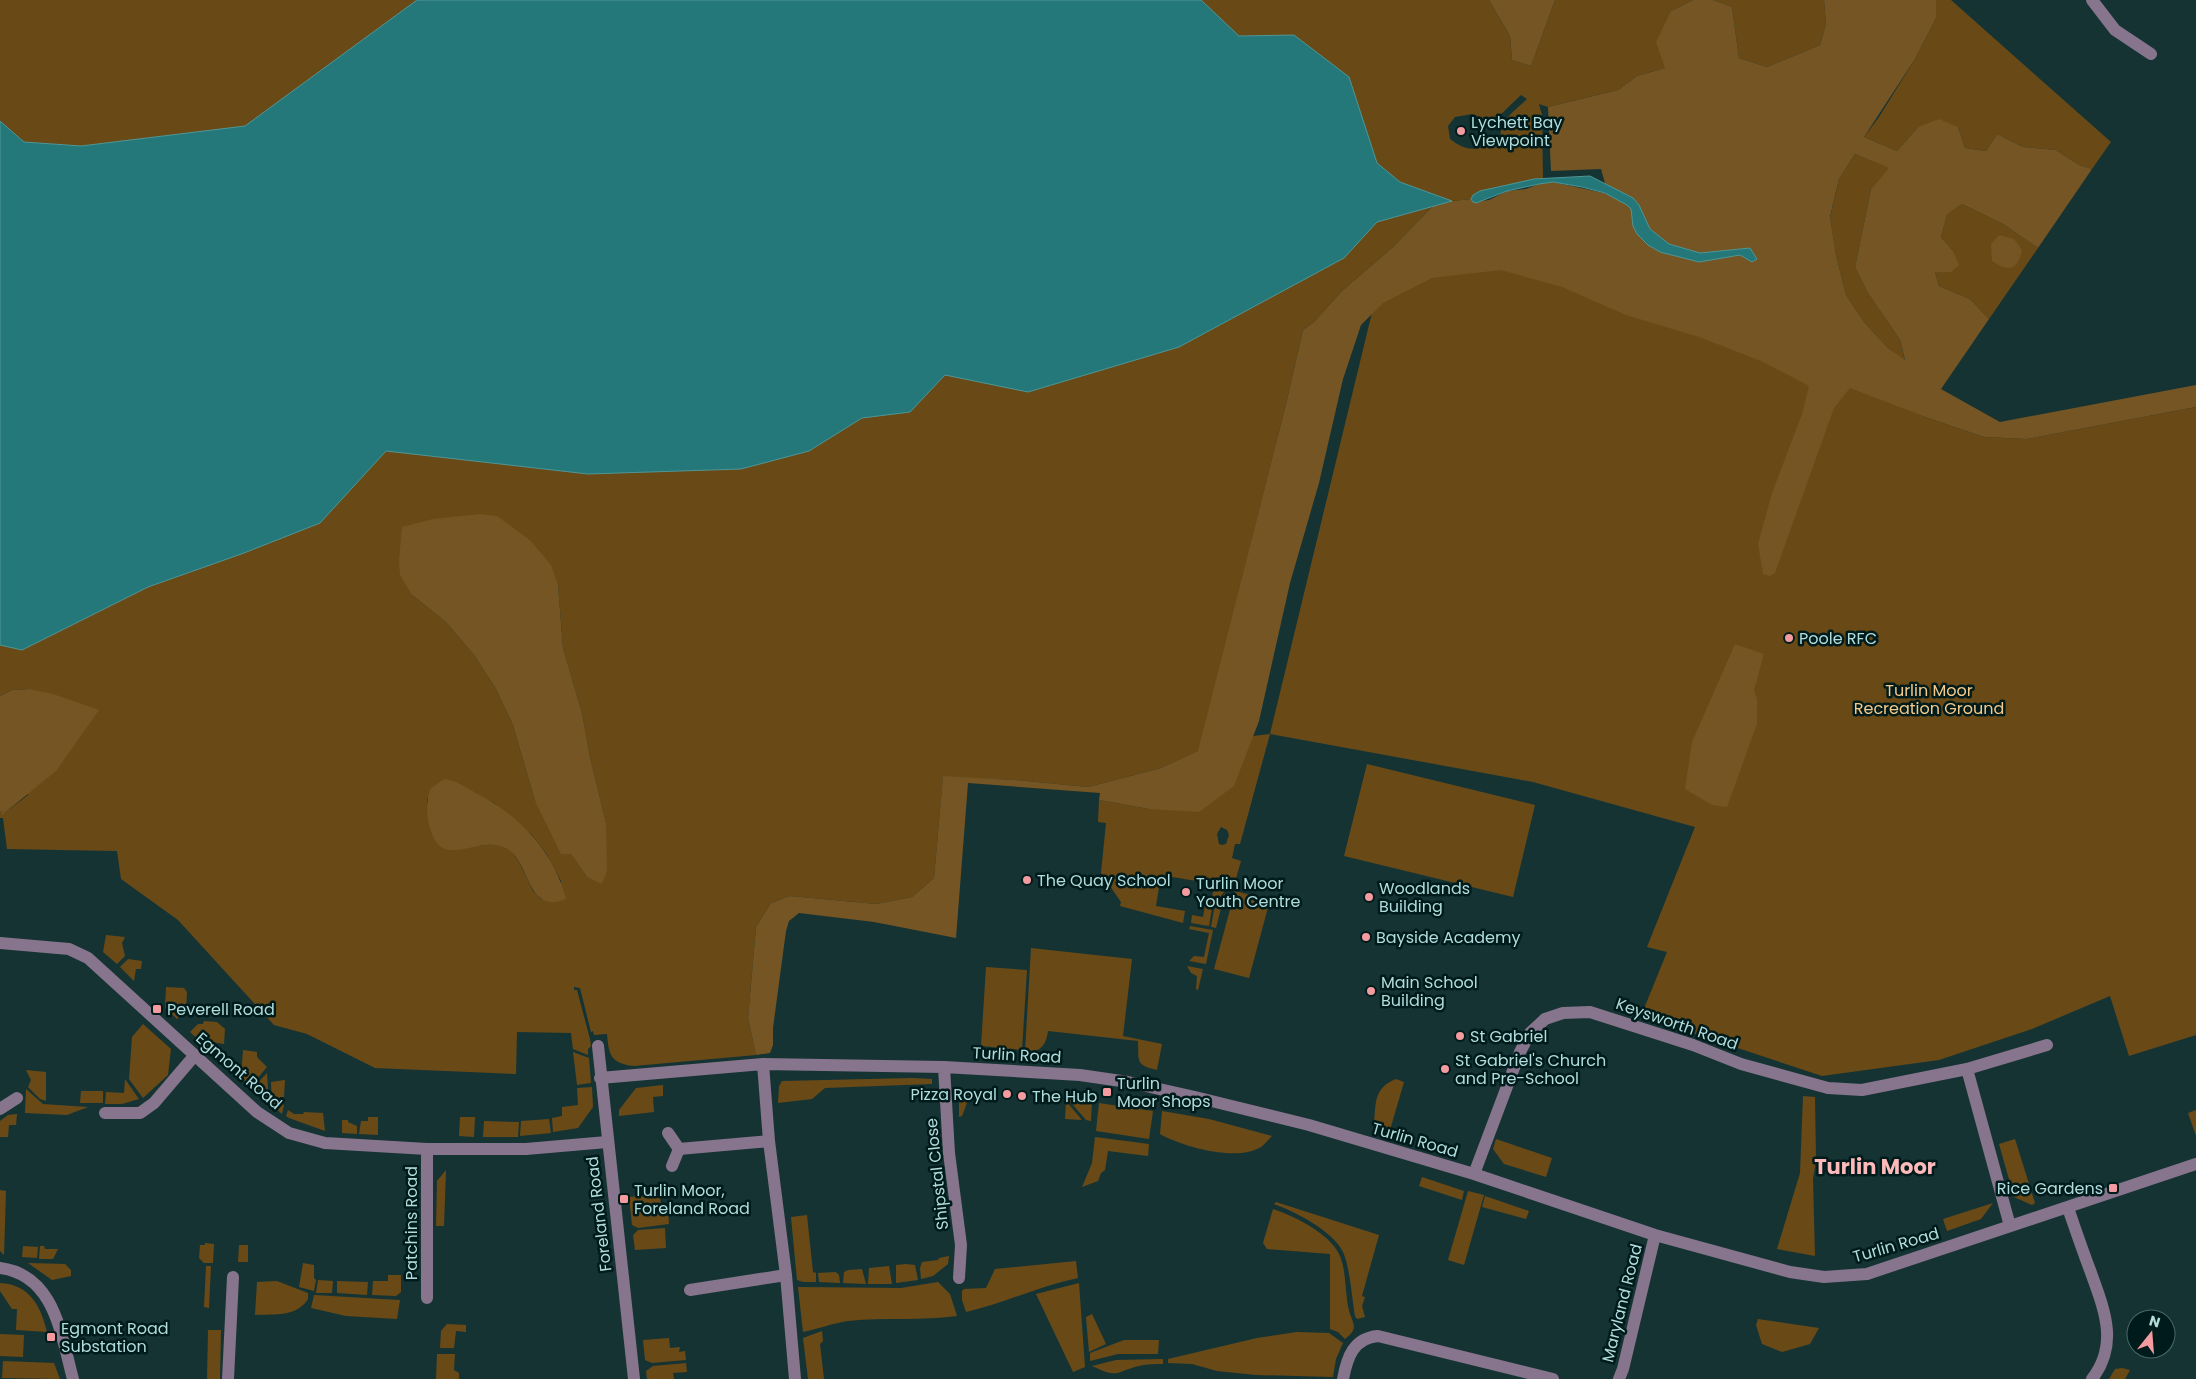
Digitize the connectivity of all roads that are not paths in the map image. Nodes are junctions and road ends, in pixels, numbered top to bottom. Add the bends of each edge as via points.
1 (2092, 0) edge
2 (2151, 54) dead end
3 (0, 943) edge
4 (2048, 1045) dead end
5 (598, 1046) dead end
6 (195, 1055) junction
7 (763, 1064) junction
8 (944, 1067) junction
9 (1967, 1069) junction
10 (600, 1078) junction
11 (17, 1098) dead end
12 (0, 1109) edge
13 (105, 1112) dead end
14 (668, 1133) dead end
15 (769, 1141) junction
16 (607, 1142) junction
17 (427, 1149) junction
18 (679, 1149) junction
19 (2196, 1164) edge
20 (672, 1166) dead end
21 (1474, 1174) junction
22 (2068, 1208) junction
23 (2010, 1226) junction
24 (1655, 1235) junction
25 (0, 1268) edge
26 (786, 1275) junction
27 (232, 1277) dead end
28 (958, 1278) dead end
29 (690, 1290) dead end
30 (426, 1298) dead end
31 (73, 1379) edge
32 (228, 1379) edge
33 (634, 1379) edge
34 (795, 1379) edge
35 (1343, 1379) edge
36 (1553, 1379) edge
37 (1619, 1379) edge
38 (2092, 1379) edge

1 - 2 street via 2115,30
3 - 6 street, Egmont Road via 69,949 81,954
4 - 9 street, Keysworth Road
5 - 10 street, Foreland Road
6 - 13 street via 154,1103 140,1113
6 - 17 street, Egmont Road via 257,1112 298,1136 325,1144
7 - 8 street, Turlin Road
7 - 10 street, Turlin Road
7 - 15 street
8 - 21 street, Turlin Road via 1080,1075 1128,1082 1309,1125
8 - 28 street, Shipstal Close via 949,1154 961,1245
9 - 21 street, Keysworth Road via 1862,1090 1828,1088 1741,1064 1590,1012 1563,1012 1545,1019 1530,1033
9 - 23 street
10 - 16 street, Foreland Road
11 - 12 street
14 - 18 street
15 - 18 street
15 - 26 street
16 - 17 street, Egmont Road via 526,1150
16 - 33 street, Foreland Road
17 - 30 street, Patchins Road
18 - 20 street
19 - 22 street, Turlin Road
21 - 24 street, Turlin Road
22 - 23 street, Turlin Road
22 - 38 street via 2106,1315 2108,1338 2101,1365
23 - 24 street, Turlin Road via 1866,1274 1824,1277 1790,1272
24 - 37 street, Maryland Road
25 - 31 street via 21,1274 44,1292 53,1309
26 - 29 street
26 - 34 street
27 - 32 street
35 - 36 street via 1352,1349 1363,1339 1378,1336

